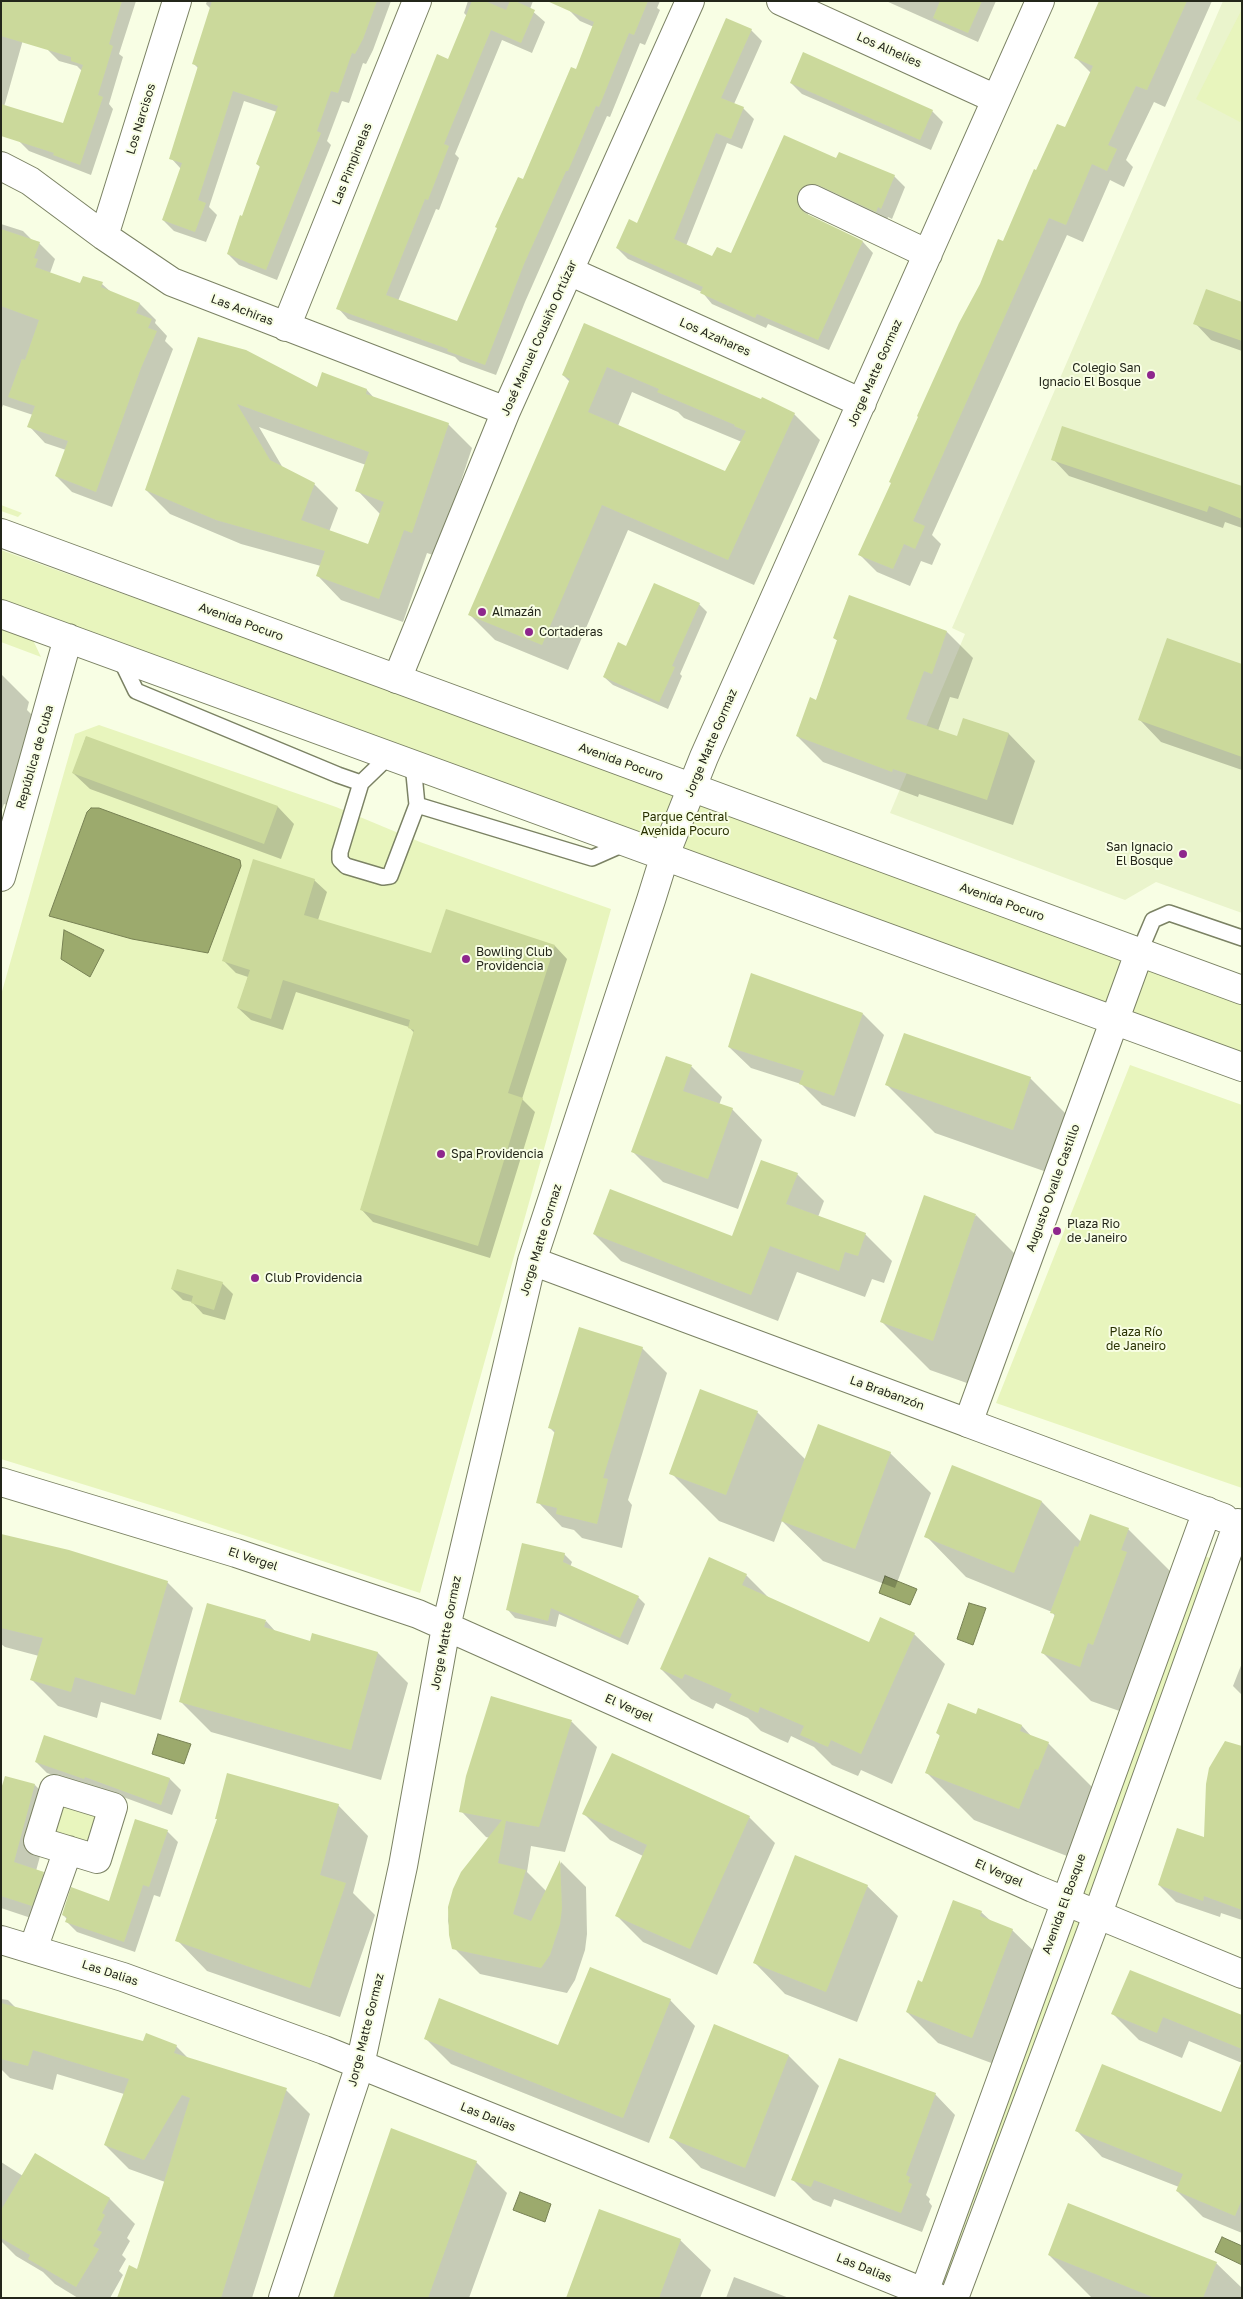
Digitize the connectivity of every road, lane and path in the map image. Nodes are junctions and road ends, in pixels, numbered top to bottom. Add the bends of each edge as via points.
1 (177, 1) edge
2 (417, 1) edge
3 (690, 1) edge
4 (781, 1) edge
5 (1040, 1) edge
6 (996, 99) junction
7 (1, 166) edge
8 (812, 200) dead end
9 (104, 236) junction
10 (928, 254) junction
11 (569, 271) junction
12 (286, 327) junction
13 (862, 403) junction
14 (506, 412) junction
15 (1, 533) edge
16 (1, 614) edge
17 (68, 638) junction
18 (120, 657) junction
19 (397, 679) junction
20 (401, 760) junction
21 (361, 783) junction
22 (692, 788) junction
23 (416, 805) junction
24 (627, 842) junction
25 (666, 855) junction
26 (1, 877) edge
27 (1242, 938) edge
28 (1139, 953) junction
29 (1242, 990) edge
30 (1114, 1020) junction
31 (1242, 1067) edge
32 (532, 1262) junction
33 (968, 1423) junction
34 (1, 1482) edge
35 (1207, 1511) junction
36 (1240, 1523) edge
37 (446, 1627) junction
38 (68, 1850) dead end
39 (1065, 1901) junction
40 (1098, 1916) junction
41 (1, 1940) edge
42 (34, 1949) junction
43 (1242, 1974) edge
44 (360, 2065) junction
45 (928, 2296) edge
46 (283, 2298) edge
47 (954, 2298) edge

1 - 9 street, Los Narcisos
2 - 12 street, Las Pimpinelas
3 - 11 street, José Manuel Cousiño Ortúzar
4 - 6 street, Los Alhelies
5 - 6 street, Jorge Matte Gormaz
6 - 10 street, Jorge Matte Gormaz
7 - 9 street, Las Achiras via 30,181
8 - 10 street
9 - 12 street, Las Achiras via 172,282
10 - 13 street, Jorge Matte Gormaz
11 - 13 street, Los Azahares
11 - 14 street, José Manuel Cousiño Ortúzar
12 - 14 street, Las Achiras
13 - 22 street, Jorge Matte Gormaz
14 - 19 street, José Manuel Cousiño Ortúzar
15 - 19 street, Avenida Pocuro
16 - 17 street
17 - 18 street
17 - 26 street, República de Cuba
18 - 20 street
18 - 21 lane via 136,691
19 - 22 street, Avenida Pocuro
20 - 21 lane
20 - 23 lane
20 - 24 street
21 - 23 lane via 340,852 340,860 346,866 383,877 390,876
22 - 25 street, Jorge Matte Gormaz
22 - 28 street, Avenida Pocuro
23 - 24 lane via 592,858
24 - 25 street
25 - 30 street
25 - 32 street, Jorge Matte Gormaz
27 - 28 lane via 1169,913 1153,920
28 - 29 street, Avenida Pocuro
28 - 30 street, Augusto Ovalle Castillo
30 - 31 street
30 - 33 street, Augusto Ovalle Castillo
32 - 33 street, La Brabanzón
32 - 37 street, Jorge Matte Gormaz
33 - 35 street, La Brabanzón
34 - 37 street, El Vergel via 236,1553 418,1614
35 - 36 street, La Brabanzón
35 - 39 street, Avenida El Bosque
36 - 40 street
37 - 39 street, El Vergel
37 - 44 street, Jorge Matte Gormaz via 403,1866
38 - 42 street
39 - 40 street, El Vergel
39 - 45 street, Avenida El Bosque
40 - 43 street, El Vergel
40 - 47 street
41 - 42 street, Las Dalias
42 - 44 street, Las Dalias via 149,1986
44 - 45 street, Las Dalias
44 - 46 street, Jorge Matte Gormaz

